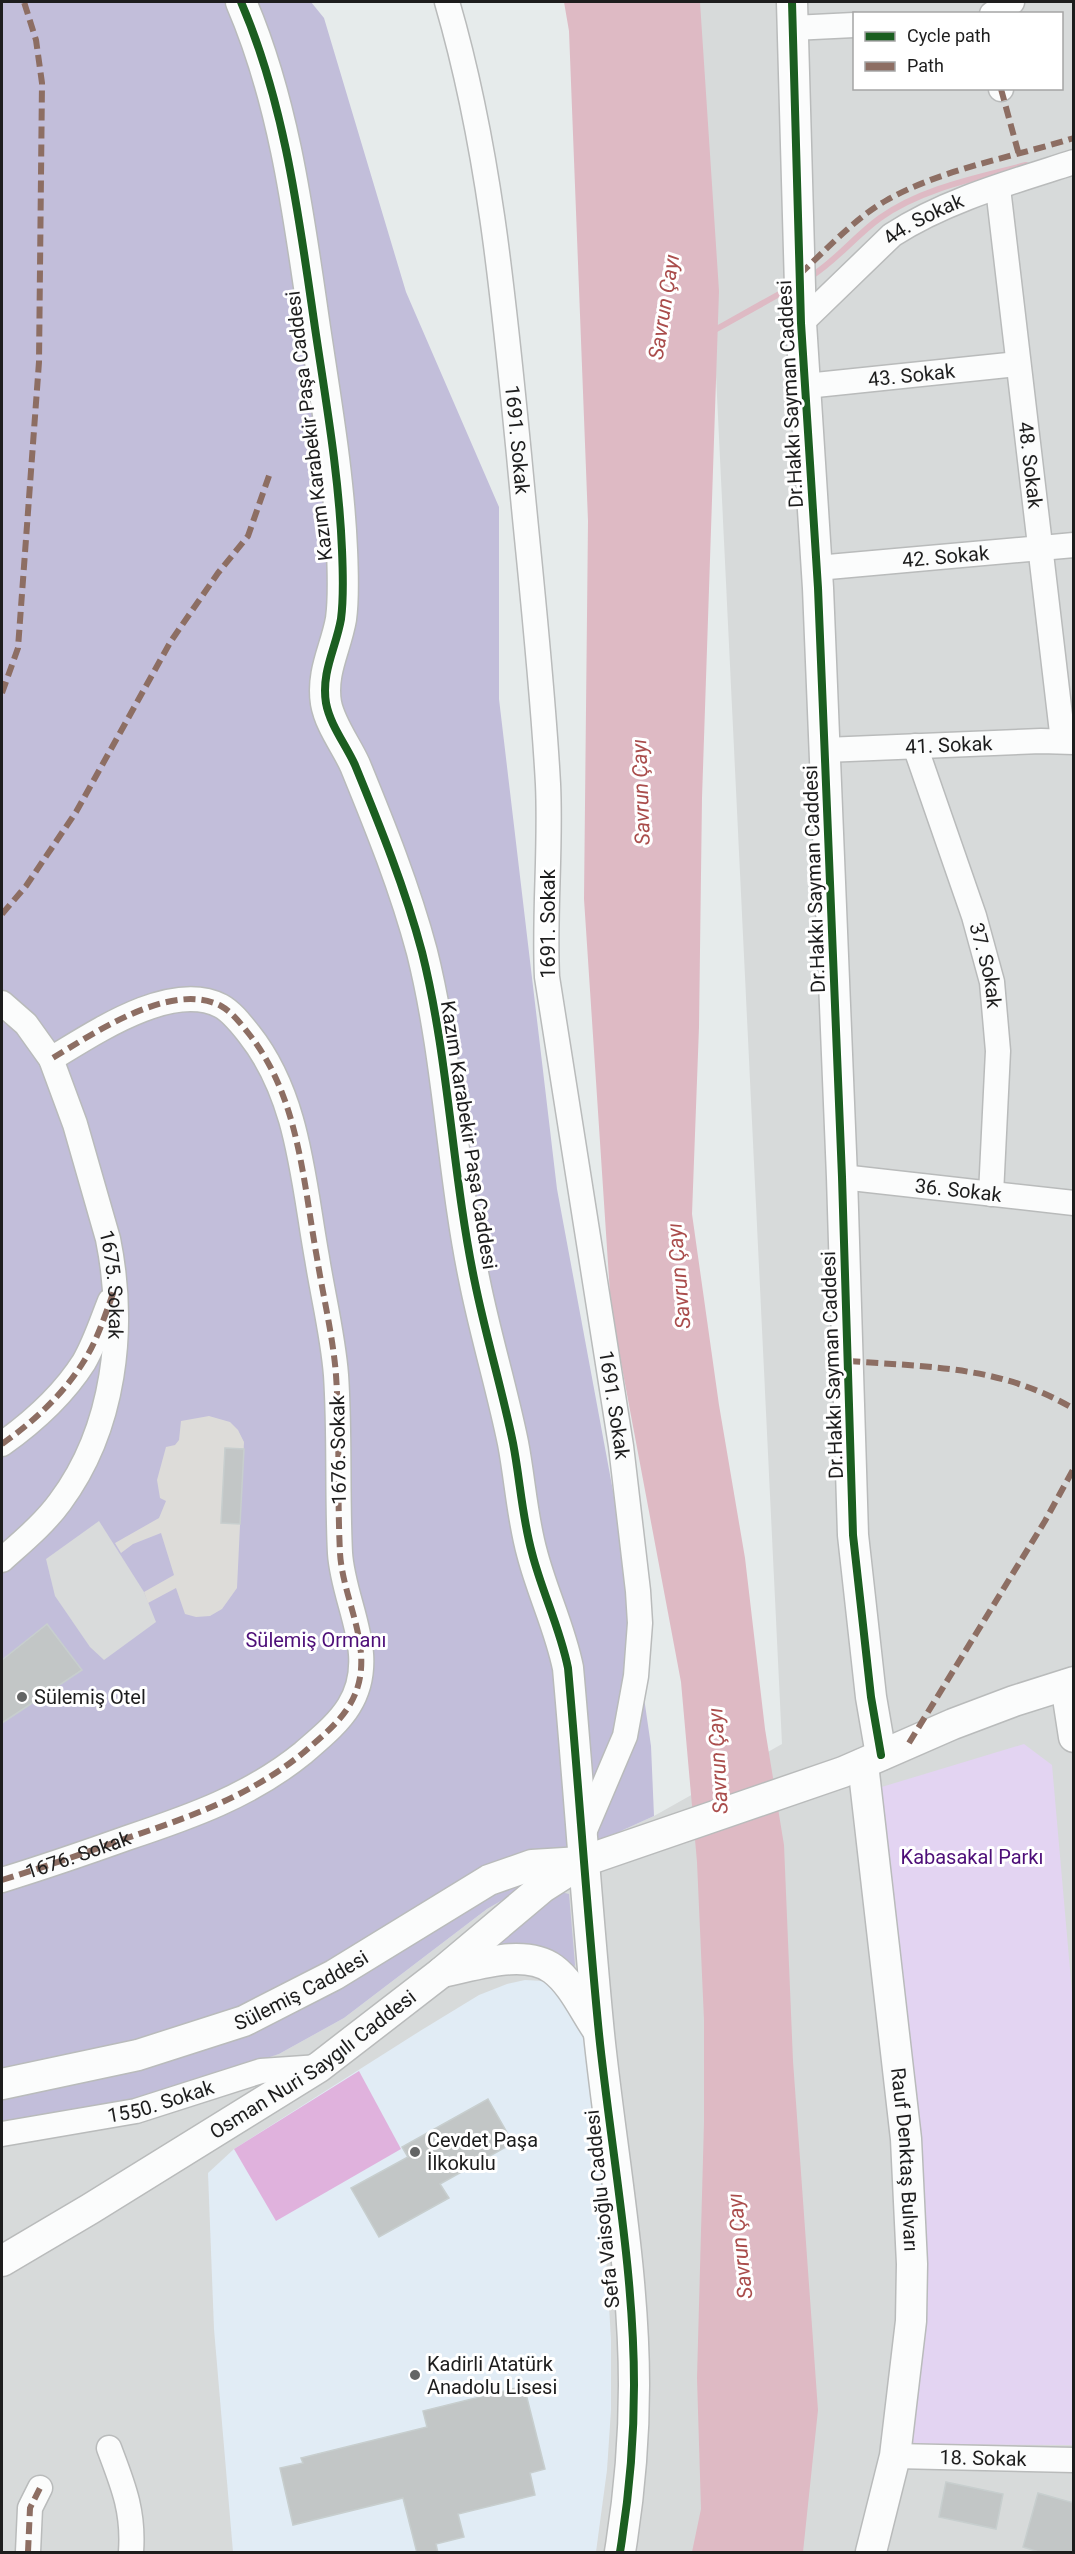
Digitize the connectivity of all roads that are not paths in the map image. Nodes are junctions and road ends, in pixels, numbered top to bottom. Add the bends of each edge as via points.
1 (241, 2) edge
2 (447, 2) edge
3 (1012, 2) edge
4 (995, 12) edge
5 (793, 15) edge
6 (853, 25) edge
7 (1074, 162) edge
8 (998, 188) junction
9 (801, 323) junction
10 (1018, 364) junction
11 (806, 386) junction
12 (1074, 545) edge
13 (1040, 547) junction
14 (817, 568) junction
15 (1068, 742) edge
16 (915, 746) junction
17 (825, 750) junction
18 (2, 1003) edge
19 (51, 1059) junction
20 (842, 1177) junction
21 (991, 1194) junction
22 (1074, 1203) edge
23 (115, 1288) junction
24 (2, 1444) edge
25 (2, 1560) edge
26 (1070, 1684) edge
27 (1074, 1737) edge
28 (862, 1764) junction
29 (592, 1851) junction
30 (2, 1880) edge
31 (442, 1972) junction
32 (599, 2032) junction
33 (319, 2067) junction
34 (2, 2084) edge
35 (2, 2134) edge
36 (2, 2261) edge
37 (109, 2448) dead end
38 (895, 2456) junction
39 (1074, 2460) edge
40 (40, 2488) dead end
41 (28, 2553) edge
42 (131, 2553) edge
43 (620, 2553) edge
44 (871, 2553) edge

1 - 29 street, Kazım Karabekir Paşa Caddesi via 268,74 278,117 306,266 337,487 343,586 341,620 326,670 327,710 379,824 423,958 474,1280 506,1410 531,1552 568,1668
2 - 29 street, 1691. Sokak via 483,162 503,301 548,784 547,977 621,1446 638,1591 636,1676 625,1736
3 - 4 street
5 - 6 street
5 - 9 street, Dr.Hakkı Sayman Caddesi
7 - 8 street, 44. Sokak
8 - 9 street, 44. Sokak via 927,214 892,235
8 - 10 street, 48. Sokak
9 - 11 street, Dr.Hakkı Sayman Caddesi
10 - 11 street, 43. Sokak
10 - 13 street, 48. Sokak
11 - 14 street, Dr.Hakkı Sayman Caddesi
12 - 13 street, 42. Sokak
13 - 14 street, 42. Sokak
13 - 15 street, 48. Sokak
14 - 17 street, Dr.Hakkı Sayman Caddesi
15 - 16 street, 41. Sokak
16 - 17 street, 41. Sokak
16 - 21 street, 37. Sokak via 974,916 992,982 998,1062
17 - 20 street, Dr.Hakkı Sayman Caddesi
18 - 19 street, 1675. Sokak via 26,1024
19 - 23 street, 1675. Sokak via 99,1204
19 - 30 street, 1676. Sokak via 132,1014 156,1005 195,1000 223,1007 241,1023 272,1066 296,1138 336,1373 340,1555 348,1600 359,1632 361,1675 347,1709 319,1740 252,1789 164,1826
20 - 21 street, 36. Sokak
20 - 28 street, Dr.Hakkı Sayman Caddesi via 854,1535 870,1687
21 - 22 street, 36. Sokak
23 - 24 street via 93,1343 73,1377 26,1428
23 - 25 street, 1675. Sokak via 113,1359 103,1416 91,1448 60,1502
26 - 27 street
26 - 28 street via 1014,1701
28 - 29 street
28 - 38 street, Rauf Denktaş Bulvarı via 911,2210 911,2321
29 - 31 street, Osman Nuri Saygılı Caddesi
29 - 32 street, Sefa Vaisoğlu Caddesi
29 - 34 street, Sülemiş Caddesi via 532,1864 489,1880 334,1975 244,2021 138,2055
31 - 32 street via 519,1959 538,1961 555,1971
31 - 33 street, Osman Nuri Saygılı Caddesi
32 - 43 street, Sefa Vaisoğlu Caddesi via 627,2275 634,2384 630,2474
33 - 35 street, 1550. Sokak via 261,2071 136,2111
33 - 36 street, Osman Nuri Saygılı Caddesi
37 - 42 street via 129,2503
38 - 39 street, 18. Sokak
38 - 44 street, Rauf Denktaş Bulvarı
40 - 41 street via 30,2508

